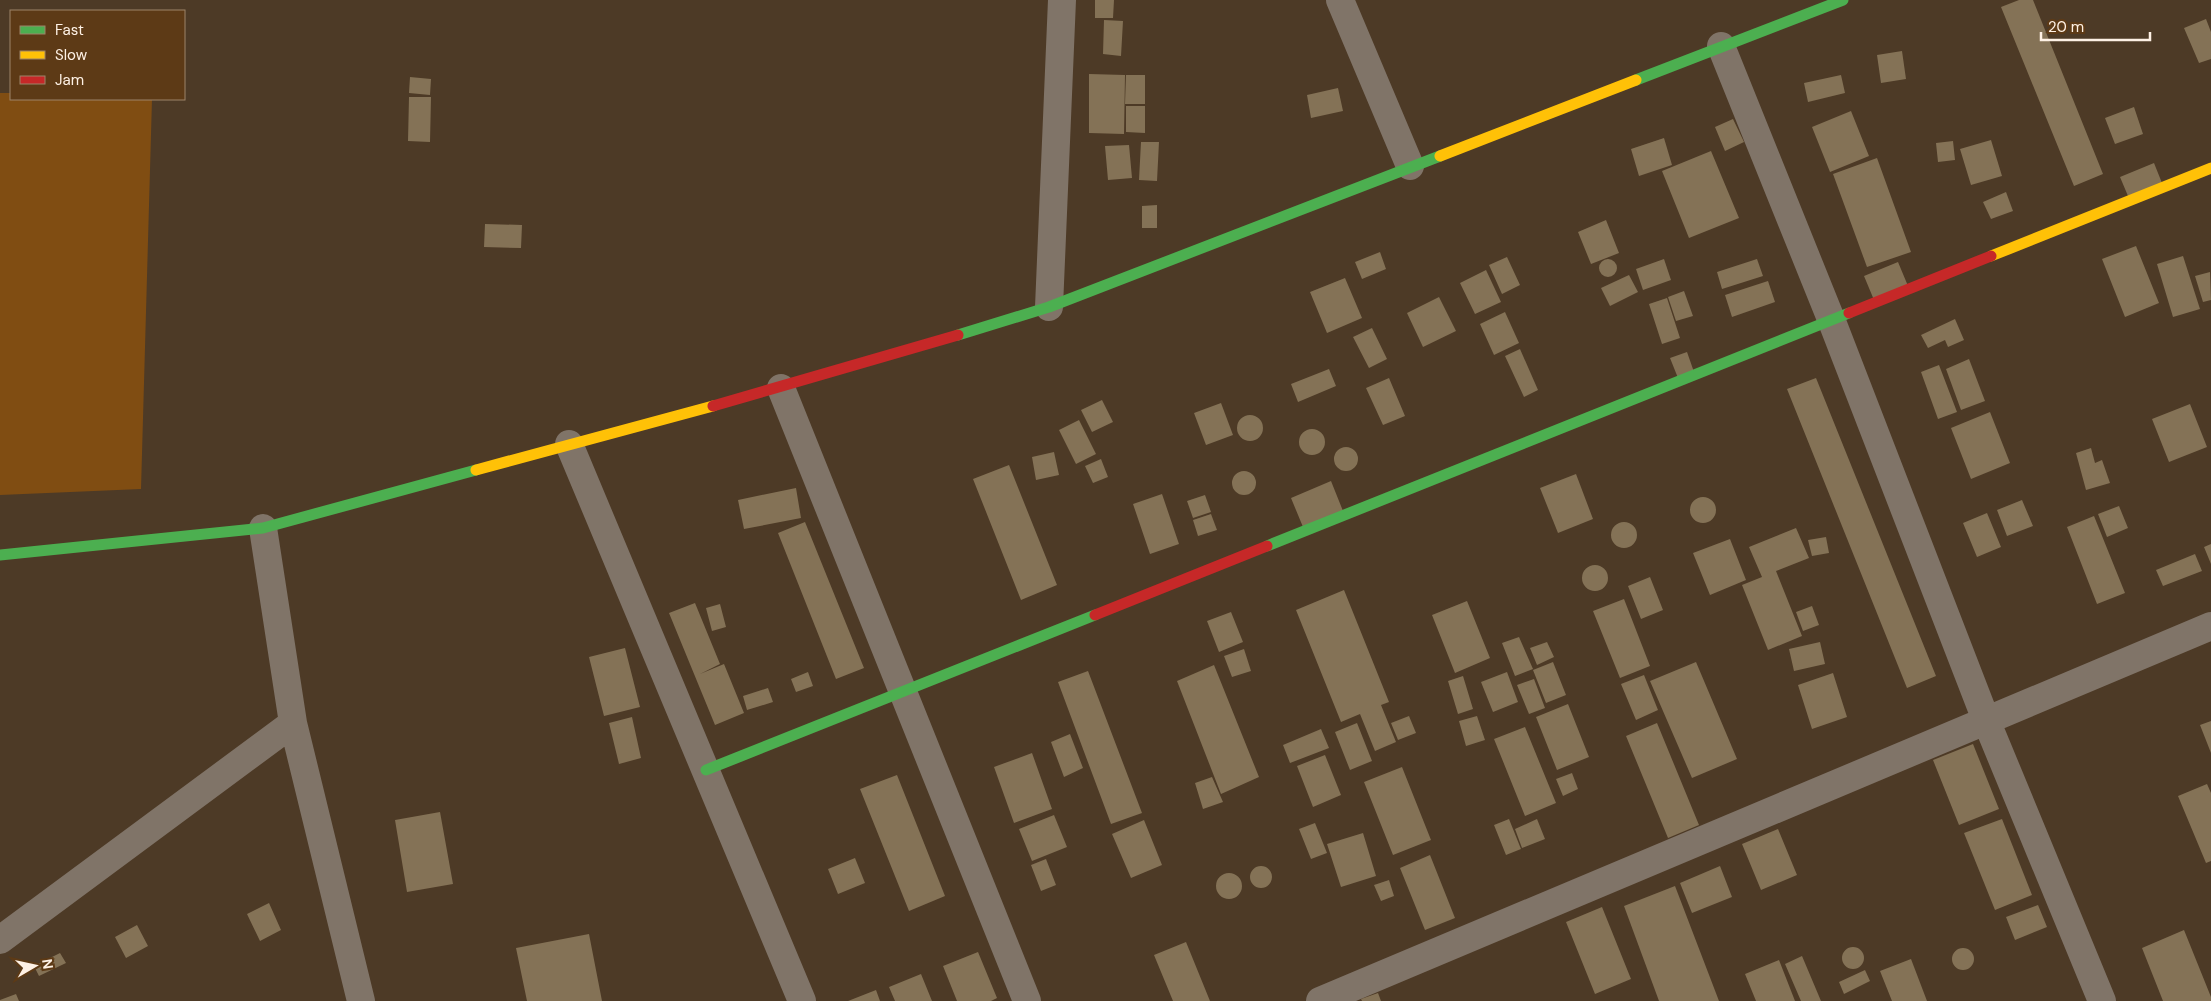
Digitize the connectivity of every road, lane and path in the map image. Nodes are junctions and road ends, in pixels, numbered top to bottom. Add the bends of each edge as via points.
1 (1062, 0) edge
2 (1340, 0) edge
3 (1843, 0) edge
4 (1721, 46) junction
5 (1410, 166) junction
6 (2211, 168) edge
7 (1048, 306) junction
8 (1831, 319) junction
9 (781, 388) junction
10 (570, 444) junction
11 (263, 528) junction
12 (0, 554) edge
13 (2211, 626) edge
14 (903, 692) junction
15 (1986, 720) junction
16 (293, 722) junction
17 (706, 770) junction
18 (0, 940) edge
19 (360, 1001) edge
20 (802, 1001) edge
21 (1027, 1001) edge
22 (1320, 1001) edge
23 (2102, 1001) edge

1 - 7 street
2 - 5 street
3 - 4 street
4 - 5 street
4 - 8 street
5 - 7 street
6 - 8 street
7 - 9 street
8 - 14 street
8 - 15 street
9 - 10 street
9 - 14 street
10 - 11 street
10 - 17 street
11 - 12 street
11 - 16 street
13 - 15 street
14 - 17 street
14 - 21 street
15 - 22 street
15 - 23 street
16 - 18 street
16 - 19 street
17 - 20 street

